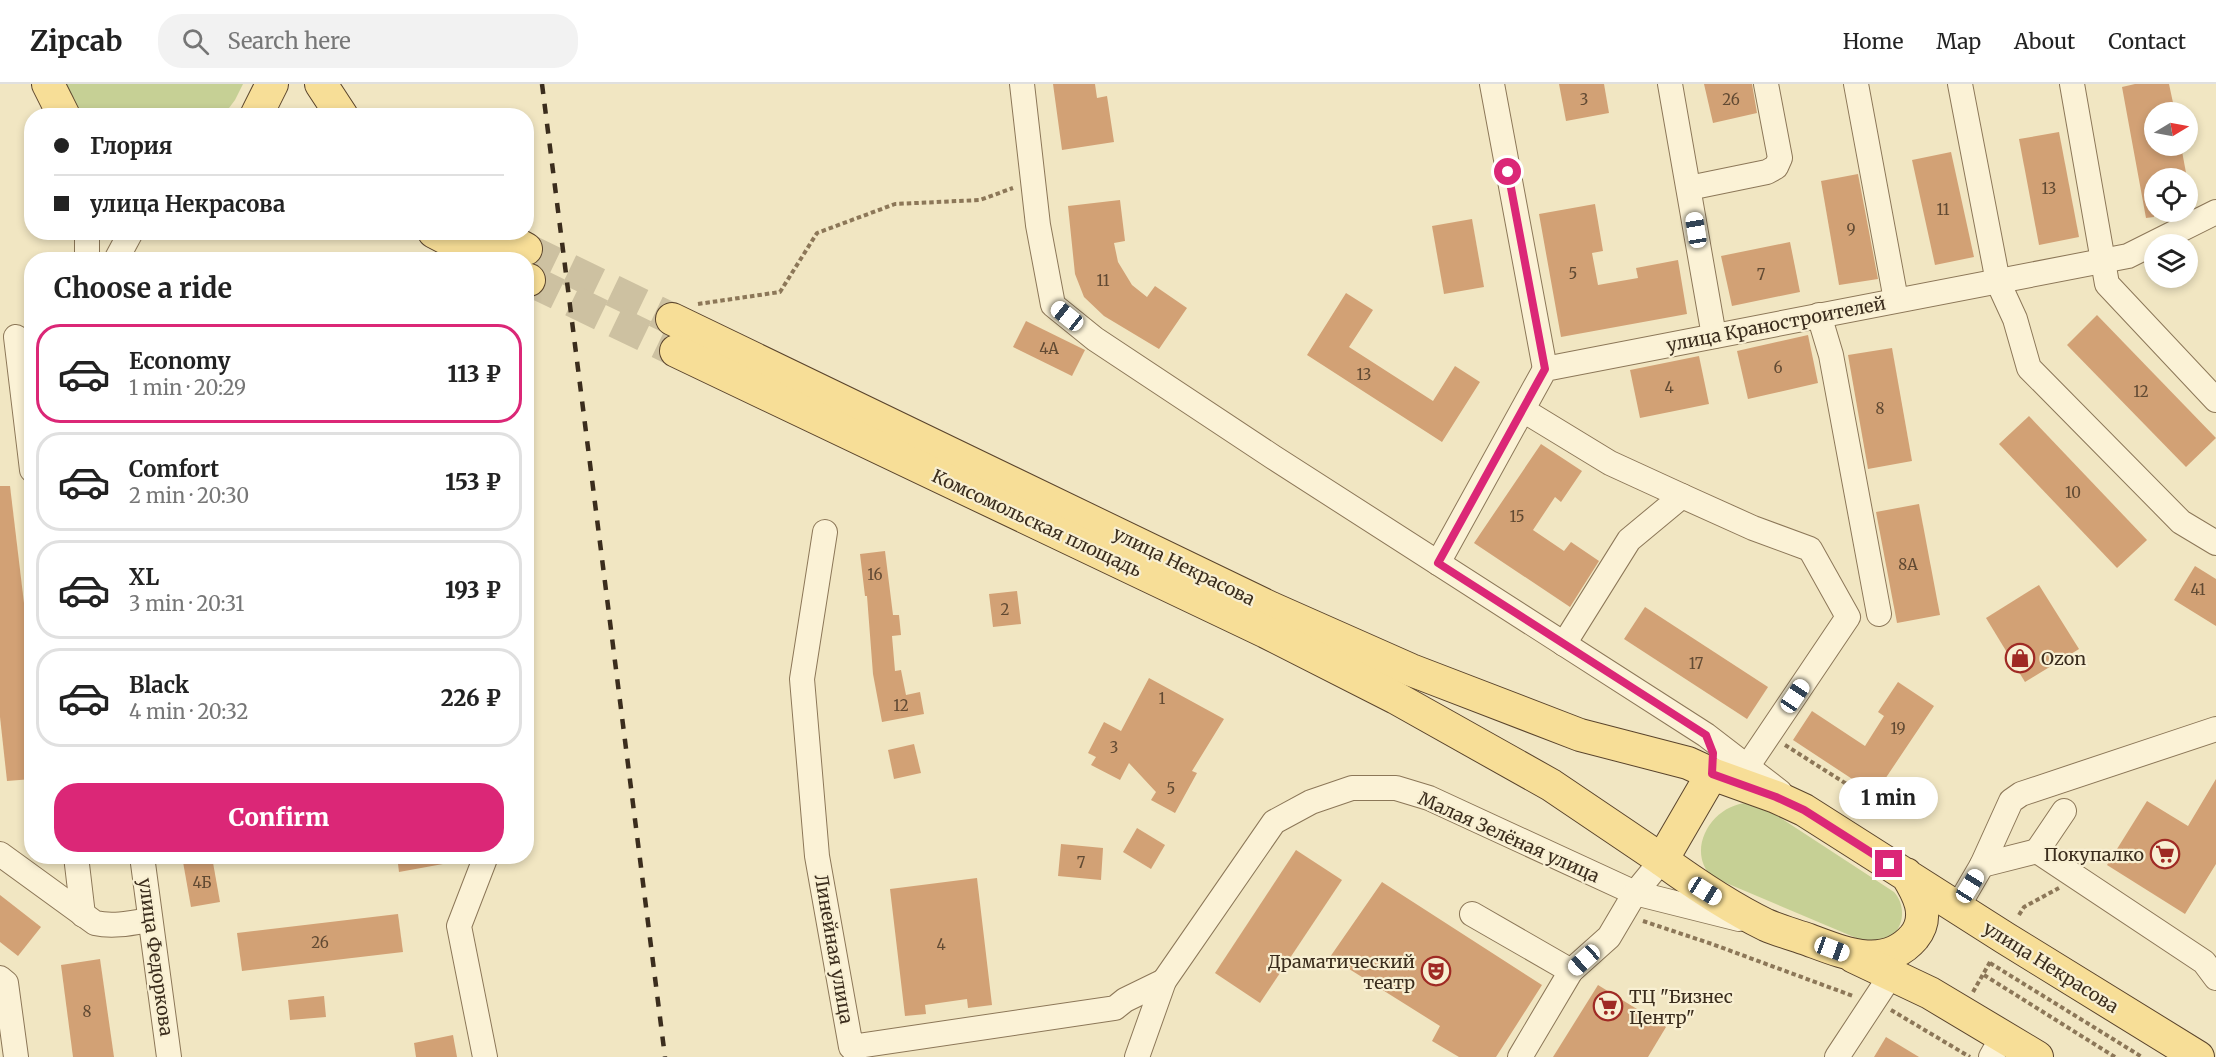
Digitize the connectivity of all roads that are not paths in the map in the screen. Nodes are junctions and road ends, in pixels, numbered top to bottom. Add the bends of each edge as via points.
1 (272, 84) edge
2 (321, 84) edge
3 (1022, 84) edge
4 (1492, 84) edge
5 (1670, 84) edge
6 (1766, 84) edge
7 (1856, 84) edge
8 (1960, 84) edge
9 (2072, 84) edge
10 (260, 108) edge
11 (337, 108) edge
12 (1689, 188) junction
13 (2216, 212) edge
14 (449, 240) edge
15 (502, 240) edge
16 (473, 252) edge
17 (512, 252) tunnel mouth
18 (2102, 261) junction
19 (1998, 282) junction
20 (1896, 300) junction
21 (681, 312) tunnel mouth
22 (1819, 315) junction
23 (1714, 336) junction
24 (16, 337) edge
25 (676, 351) tunnel mouth
26 (1545, 369) junction
27 (2216, 400) edge
28 (24, 404) edge
29 (1522, 410) junction
30 (1682, 496) junction
31 (825, 532) dead end
32 (2216, 543) edge
33 (1438, 563) junction
34 (1879, 614) dead end
35 (1564, 644) junction
36 (1396, 698) joint
37 (2216, 729) edge
38 (1706, 735) junction
39 (1747, 767) junction
40 (1712, 774) junction
41 (1804, 810) junction
42 (2064, 811) dead end
43 (2037, 851) junction
44 (0, 854) edge
45 (1662, 860) junction
46 (77, 864) edge
47 (143, 864) edge
48 (483, 864) edge
49 (1982, 865) junction
50 (1906, 874) junction
51 (1635, 893) junction
52 (1957, 908) junction
53 (1472, 914) dead end
54 (83, 915) junction
55 (150, 920) junction
56 (1768, 926) junction
57 (1853, 956) junction
58 (1571, 971) junction
59 (1891, 975) junction
60 (0, 978) edge
61 (2216, 978) edge
62 (1164, 981) junction
63 (1997, 1047) edge
64 (16, 1057) edge
65 (169, 1057) edge
66 (485, 1057) edge
67 (1137, 1057) edge
68 (1520, 1057) edge
69 (1837, 1057) edge
70 (2037, 1057) edge
71 (2198, 1057) edge

1 - 10 main road
2 - 11 main road
3 - 33 street via 1045,271 1053,305 1095,339
4 - 26 street
5 - 12 street
6 - 12 street via 1780,158 1776,167
7 - 20 street
8 - 19 street
9 - 18 street
12 - 23 street
13 - 18 street, улица Краностроителей via 2128,256
14 - 16 main road
15 - 17 main road
18 - 19 street, улица Краностроителей
18 - 27 street via 2107,284
19 - 20 street, улица Краностроителей
19 - 32 street via 2015,319 2029,368 2181,522
20 - 22 street, улица Краностроителей
21 - 40 main road, улица Некрасова via 1271,608 1503,707 1580,735
22 - 23 street, улица Краностроителей
22 - 34 street via 1831,355
23 - 26 street, улица Краностроителей
24 - 28 street
25 - 36 main road, Комсомольская площадь via 1266,632
26 - 29 street
29 - 30 street via 1610,463
29 - 33 street
30 - 35 street via 1629,540
30 - 39 street via 1810,549 1848,617
31 - 62 street, Линейная улица via 802,679 817,856 851,1047 1115,1008
33 - 35 street
35 - 38 street
36 - 45 main road, улица Некрасова via 1551,785
37 - 49 street via 2021,794 2011,801
38 - 39 street
38 - 40 street via 1713,753
39 - 41 street
40 - 41 main road, улица Некрасова
40 - 45 main road
41 - 50 main road, улица Некрасова
42 - 43 street
43 - 49 street
43 - 61 street via 2204,962
44 - 54 street
45 - 51 street
45 - 56 main road, улица Некрасова
46 - 54 street
47 - 55 street, улица Федоркова
48 - 66 street via 459,926
49 - 52 street
50 - 52 main road, улица Некрасова
50 - 57 main road, улица Некрасова via 1922,907 1922,921 1916,934 1893,953
51 - 56 street, Малая Зелёная улица
51 - 58 street via 1609,937
51 - 62 street, Малая Зелёная улица via 1429,798 1396,788 1352,788 1311,802 1274,822
52 - 71 main road, улица Некрасова
53 - 58 street
54 - 55 street via 105,925
55 - 65 street, улица Федоркова
56 - 57 main road, улица Некрасова
57 - 59 main road, улица Некрасова
58 - 68 street
59 - 63 main road, улица Некрасова via 1930,993
59 - 69 street
60 - 64 street via 6,983
62 - 67 street, Малая Зелёная улица
63 - 70 main road, улица Некрасова

